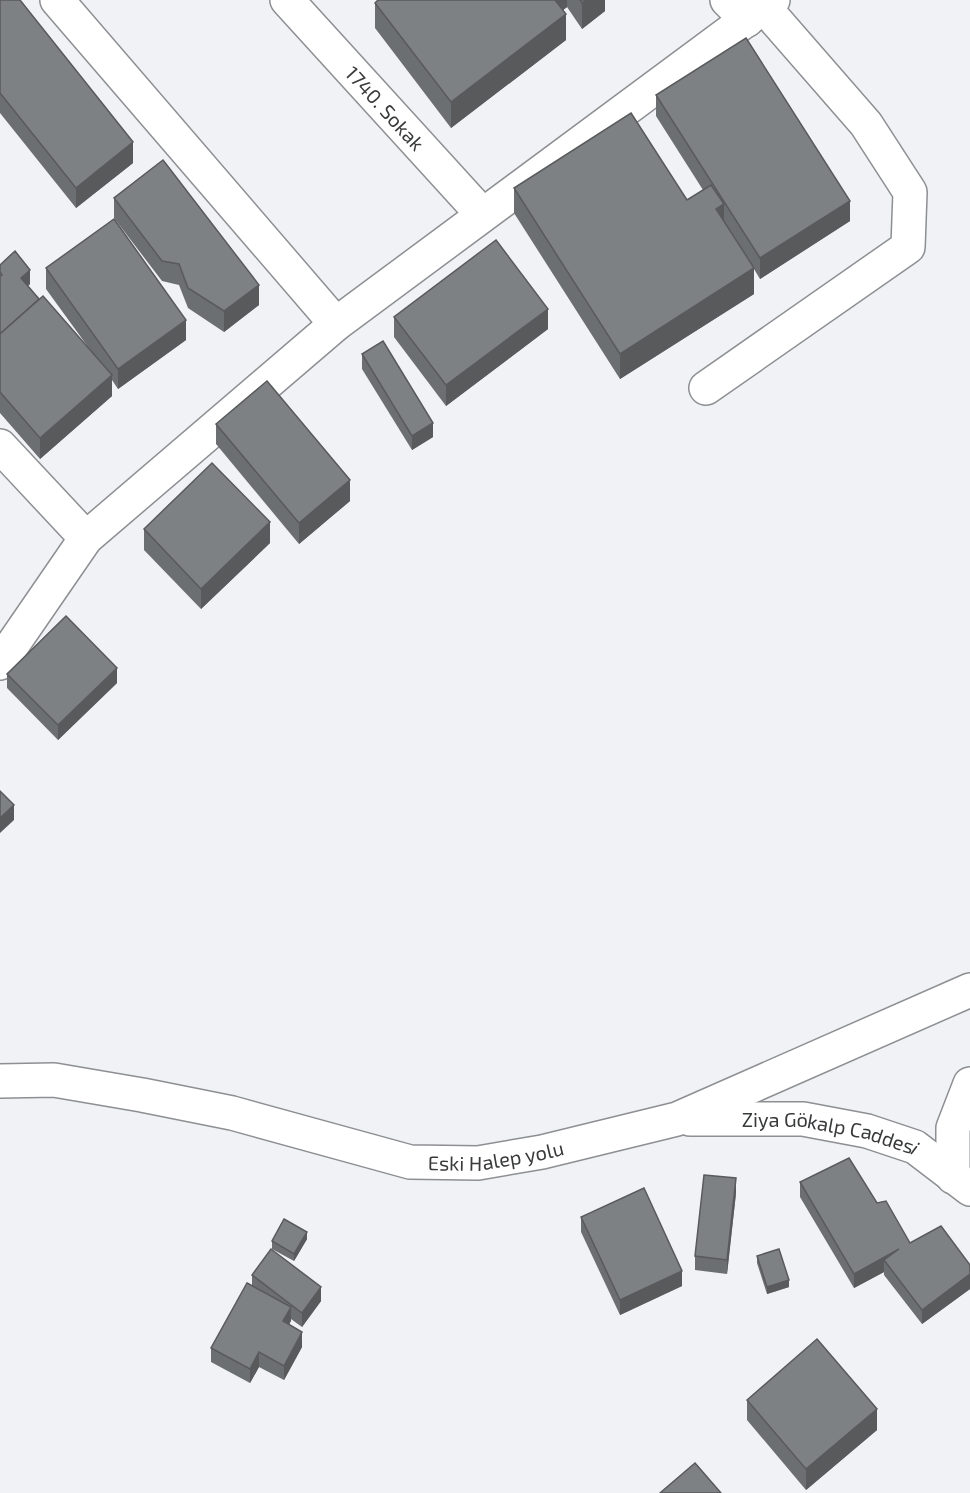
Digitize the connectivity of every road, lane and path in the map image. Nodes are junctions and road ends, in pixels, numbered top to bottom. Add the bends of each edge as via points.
1 (57, 0) edge
2 (287, 0) edge
3 (753, 7) edge
4 (483, 214) junction
5 (336, 324) junction
6 (706, 388) dead end
7 (0, 446) edge
8 (87, 538) junction
9 (0, 663) edge
10 (970, 990) edge
11 (0, 1081) edge
12 (970, 1084) edge
13 (677, 1119) junction
14 (962, 1183) edge

1 - 5 street
2 - 4 street, 1740. Sokak
3 - 4 street
3 - 6 street via 866,124 910,192 908,247
4 - 5 street
5 - 8 street
7 - 8 street
8 - 9 street
10 - 13 street, Eski Halep yolu
11 - 13 street, Eski Halep yolu via 54,1080 142,1095 232,1113 410,1162 478,1163 542,1152
12 - 14 street via 953,1128
13 - 14 street, Ziya Gökalp Caddesi via 803,1119 867,1131 915,1147

